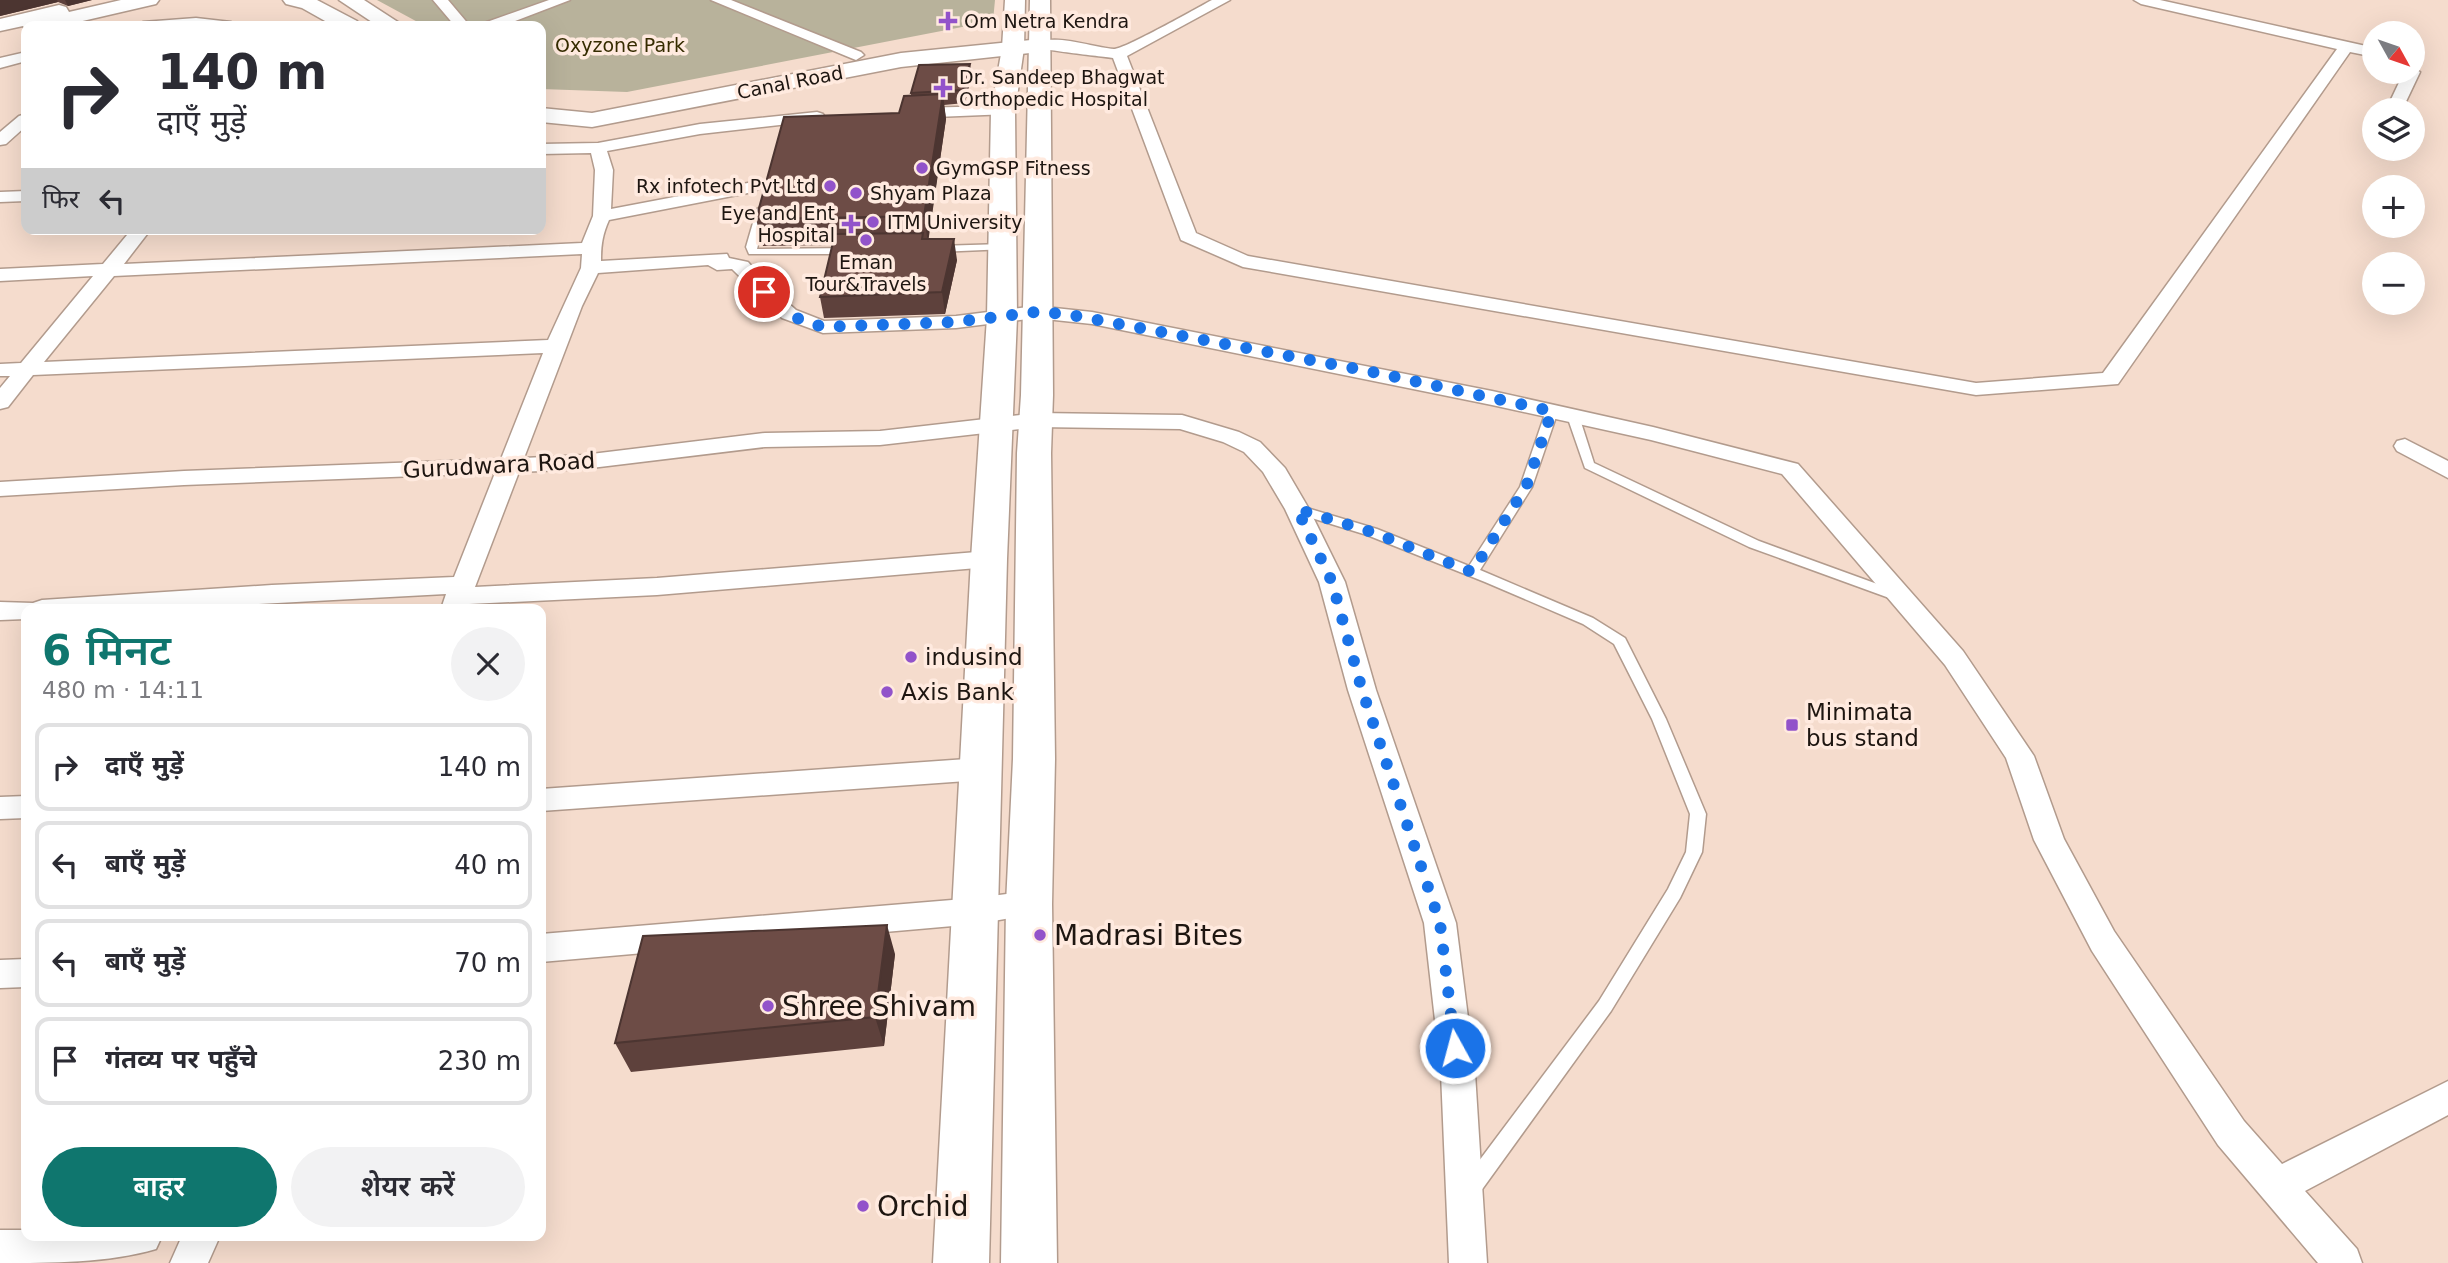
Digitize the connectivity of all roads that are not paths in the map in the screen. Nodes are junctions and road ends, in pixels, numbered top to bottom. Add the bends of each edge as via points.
1 (104, 0) edge
2 (149, 0) edge
3 (293, 0) edge
4 (349, 0) edge
5 (440, 0) edge
6 (563, 0) edge
7 (718, 0) edge
8 (1223, 0) edge
9 (2141, 0) edge
10 (56, 21) edge
11 (340, 21) edge
12 (385, 21) edge
13 (459, 21) edge
14 (503, 21) edge
15 (0, 25) edge
16 (1027, 25) edge
17 (21, 29) edge
18 (0, 35) edge
19 (2345, 48) junction
20 (2362, 51) edge
21 (1119, 54) junction
22 (856, 55) junction
23 (21, 57) edge
24 (0, 63) edge
25 (546, 101) edge
26 (1003, 111) junction
27 (891, 114) edge
28 (546, 116) edge
29 (837, 116) edge
30 (0, 118) edge
31 (21, 119) edge
32 (21, 122) edge
33 (0, 140) edge
34 (598, 148) junction
35 (546, 149) edge
36 (759, 194) joint
37 (21, 196) edge
38 (0, 197) edge
39 (602, 216) junction
40 (137, 235) edge
41 (1003, 247) junction
42 (922, 249) edge
43 (855, 251) edge
44 (593, 258) junction
45 (106, 270) junction
46 (0, 275) edge
47 (1019, 314) junction
48 (557, 346) junction
49 (27, 368) junction
50 (0, 370) edge
51 (0, 402) edge
52 (1562, 413) junction
53 (1037, 421) junction
54 (996, 425) junction
55 (2405, 446) dead end
56 (512, 464) junction
57 (2448, 471) edge
58 (0, 489) edge
59 (1297, 509) junction
60 (989, 559) junction
61 (1472, 572) junction
62 (458, 597) edge
63 (1902, 597) junction
64 (114, 604) edge
65 (21, 610) edge
66 (0, 611) edge
67 (981, 769) junction
68 (546, 800) edge
69 (21, 807) edge
70 (0, 808) edge
71 (1029, 904) junction
72 (976, 911) junction
73 (546, 948) edge
74 (21, 973) edge
75 (0, 974) edge
76 (2448, 1097) edge
77 (2277, 1186) junction
78 (1463, 1199) junction
79 (108, 1241) edge
80 (199, 1241) edge
81 (0, 1249) edge
82 (189, 1263) edge
83 (961, 1263) edge
84 (1029, 1263) edge
85 (1468, 1263) edge
86 (2343, 1263) edge

1 - 15 main road
2 - 10 main road
3 - 11 main road
4 - 12 main road
5 - 13 street
6 - 14 street
7 - 22 street
8 - 21 street
9 - 19 street
16 - 21 street via 1060,45
16 - 22 main road, Canal Road
16 - 26 main road
16 - 28 main road, Canal Road via 901,60 615,116 592,120
16 - 47 main road
17 - 18 main road
19 - 20 street
19 - 21 street via 2110,379 1976,389 1243,261 1188,236
22 - 25 main road, Canal Road via 610,103
23 - 24 street
26 - 27 street
26 - 41 main road
29 - 34 street via 786,127 701,130
30 - 31 street
32 - 33 street
34 - 35 street
34 - 39 street via 604,170
36 - 39 street
36 - 43 lane via 753,252
37 - 38 street
39 - 44 street via 592,238
40 - 45 street
41 - 42 lane
41 - 47 main road
44 - 45 street via 440,258
44 - 47 street via 720,258 717,264 736,262 789,314 823,327 932,324
44 - 48 street
45 - 46 street
45 - 49 street
47 - 52 street via 1092,318
47 - 53 main road
47 - 54 main road
48 - 49 street
48 - 56 street
49 - 50 street
49 - 51 street
52 - 61 lane via 1526,487
52 - 63 lane via 1589,465 1754,544
52 - 63 street via 1790,469
53 - 54 street, Gurudwara Road
53 - 59 street, Gurudwara Road via 1182,422 1219,433 1252,447 1273,468
53 - 71 main road
54 - 56 street, Gurudwara Road via 880,439 765,440 583,462
54 - 60 main road
55 - 57 street
56 - 58 street, Gurudwara Road
56 - 62 street
59 - 61 lane via 1372,532
59 - 78 street, Gurudwara Road via 1332,582 1362,690 1440,923 1458,1073
60 - 62 street via 692,586
60 - 67 main road
61 - 78 lane via 1588,621 1620,641 1698,814 1694,852 1619,984
62 - 64 street via 272,593
63 - 77 street via 1954,658 2020,756 2049,840 2103,941 2231,1133
65 - 66 street
67 - 68 street
67 - 72 main road
69 - 70 street
71 - 72 street
71 - 84 main road
72 - 73 street
72 - 83 main road
74 - 75 street
76 - 77 street
77 - 86 street
78 - 85 street, Gurudwara Road
79 - 81 street
80 - 82 street

